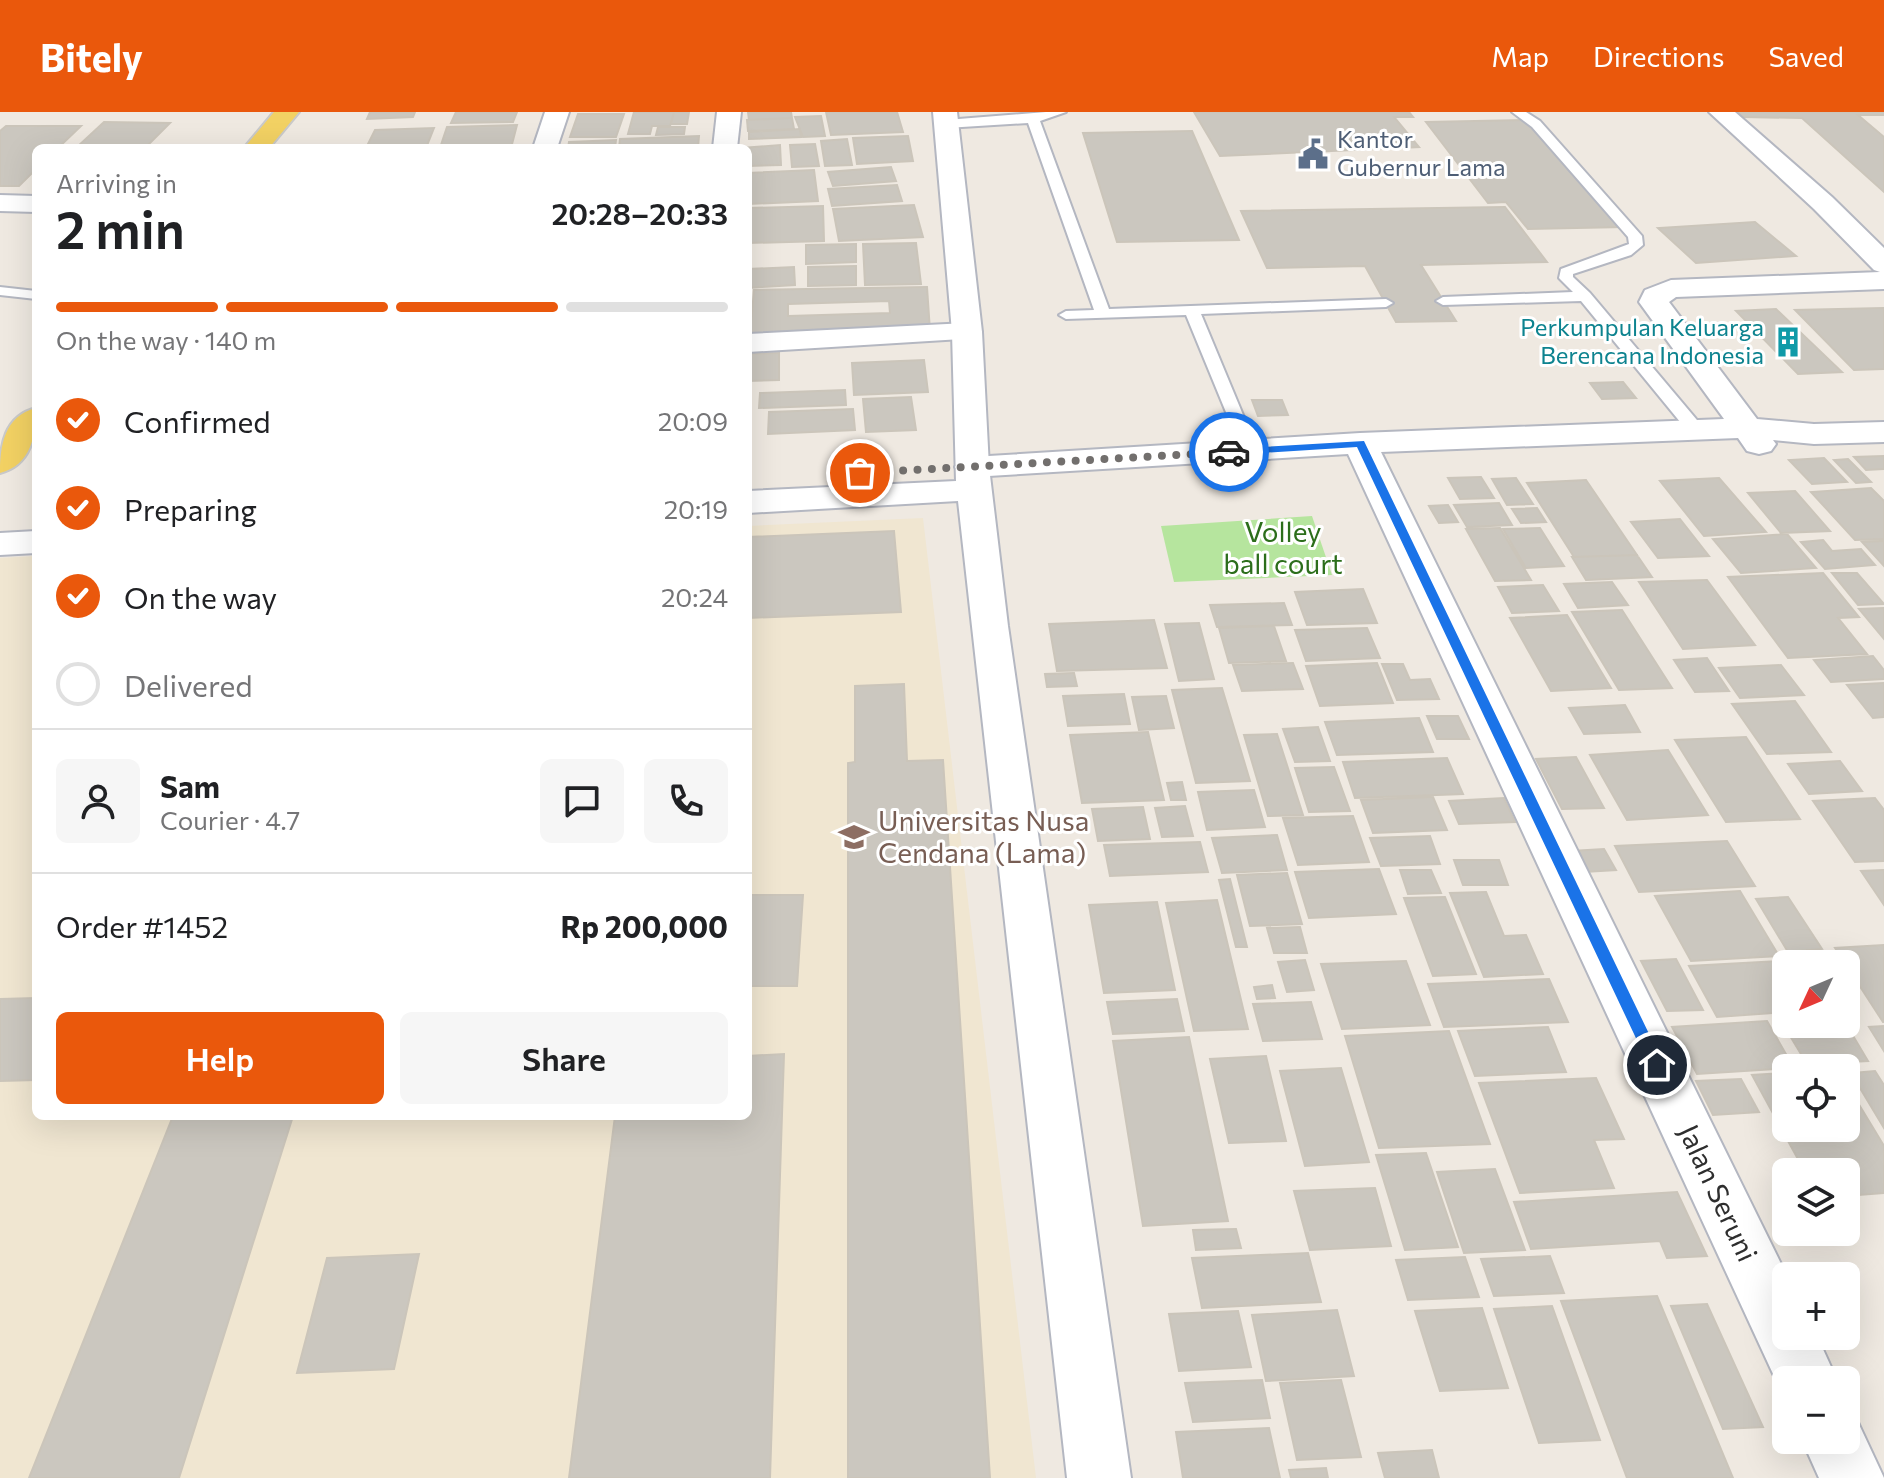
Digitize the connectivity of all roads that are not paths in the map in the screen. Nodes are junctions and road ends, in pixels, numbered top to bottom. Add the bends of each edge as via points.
1 (287, 112) edge
2 (557, 112) edge
3 (729, 112) edge
4 (1060, 112) edge
5 (1518, 112) edge
6 (1721, 112) edge
7 (945, 118) edge
8 (1033, 119) junction
9 (259, 144) edge
10 (546, 144) edge
11 (725, 144) edge
12 (0, 203) edge
13 (32, 204) edge
14 (1884, 264) edge
15 (1884, 280) edge
16 (0, 291) edge
17 (32, 295) edge
18 (1585, 296) junction
19 (1443, 301) dead end
20 (1386, 303) dead end
21 (1192, 311) junction
22 (1103, 314) junction
23 (1066, 315) dead end
24 (967, 332) junction
25 (752, 343) edge
26 (32, 423) edge
27 (1696, 430) junction
28 (1884, 432) edge
29 (1753, 436) junction
30 (1250, 451) junction
31 (1366, 453) junction
32 (0, 463) edge
33 (974, 478) junction
34 (752, 480) edge
35 (752, 502) edge
36 (32, 515) edge
37 (0, 517) edge
38 (32, 542) edge
39 (0, 544) edge
40 (1799, 1366) edge
41 (1841, 1454) edge
42 (1099, 1478) edge
43 (1852, 1478) edge

1 - 9 main road
2 - 10 street
3 - 11 street
4 - 8 lane
5 - 18 lane via 1536,124 1635,236 1636,245 1626,252 1566,272
6 - 14 street
7 - 8 lane
7 - 24 street
8 - 22 lane
12 - 13 street
15 - 29 street via 1671,289 1655,296 1654,302
16 - 17 lane
18 - 19 lane
18 - 27 lane
20 - 21 lane
21 - 22 lane
21 - 30 lane
22 - 23 lane
24 - 25 street
24 - 33 street
26 - 32 main road
27 - 29 street
27 - 31 street
28 - 29 street
29 - 31 street
30 - 31 street
30 - 33 street
31 - 33 street
31 - 40 street, Jalan Seruni
33 - 34 street
33 - 35 street
33 - 42 street
36 - 37 street
38 - 39 street
41 - 43 street

